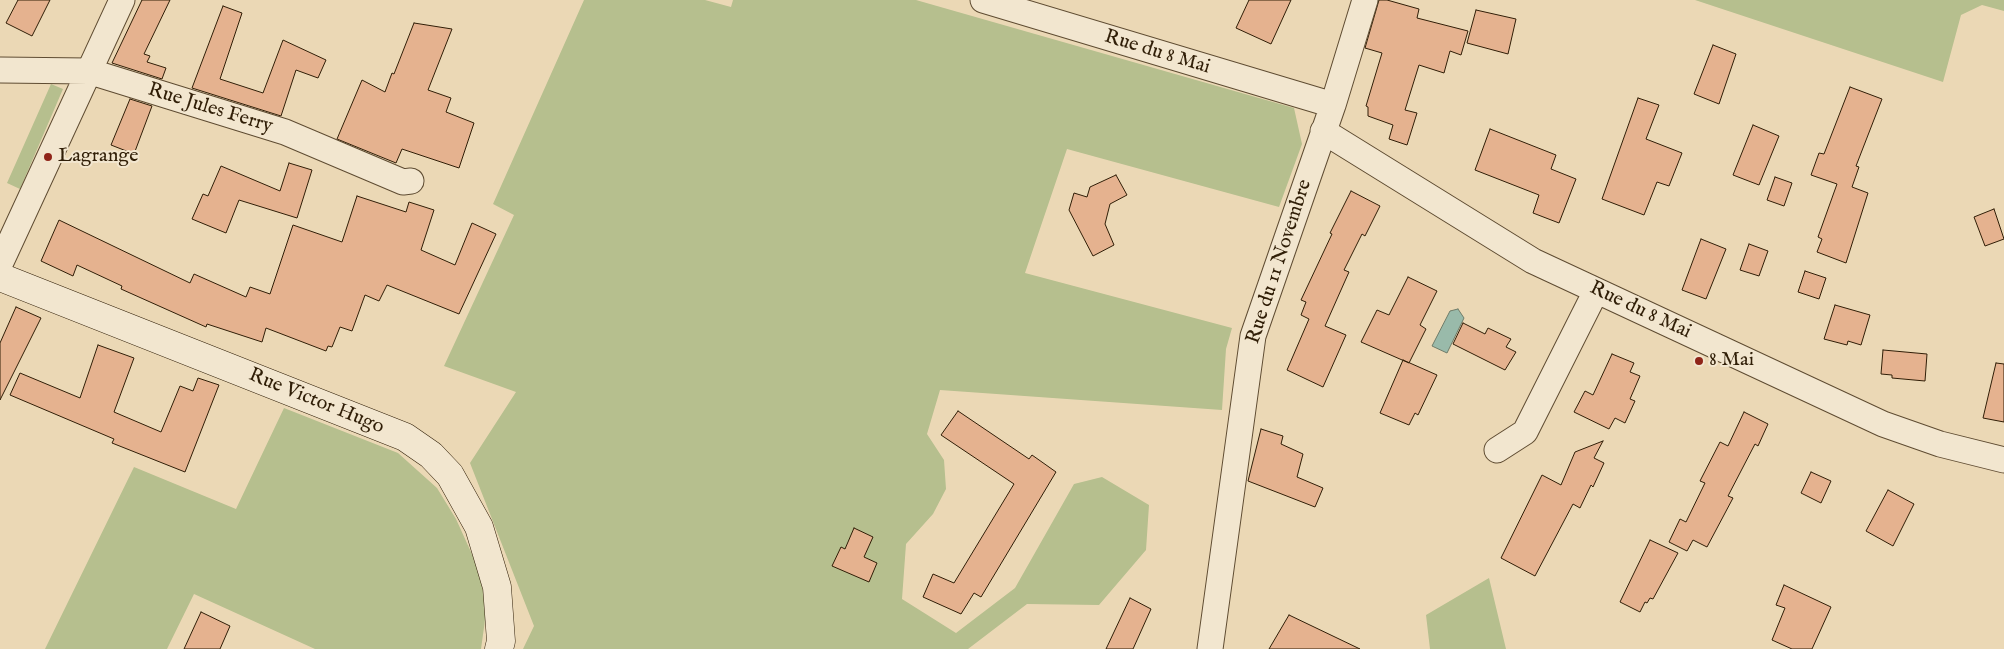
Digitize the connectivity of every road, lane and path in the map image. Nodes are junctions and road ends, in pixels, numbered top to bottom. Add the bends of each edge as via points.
1 (122, 0) edge
2 (983, 0) edge
3 (1364, 0) edge
4 (0, 70) edge
5 (88, 71) junction
6 (1333, 105) junction
7 (1323, 131) junction
8 (412, 182) dead end
9 (0, 264) edge
10 (0, 277) edge
11 (1596, 291) junction
12 (1497, 450) dead end
13 (2004, 460) edge
14 (499, 649) edge
15 (1210, 649) edge

1 - 5 street
2 - 6 street, Rue du 8 Mai
3 - 6 street, Rue du 11 Novembre
4 - 5 street, Rue Jules Ferry
5 - 8 street, Rue Jules Ferry via 285,132 403,182
5 - 9 street
6 - 7 street, Rue du 11 Novembre
7 - 11 street, Rue du 8 Mai via 1532,261
7 - 15 street, Rue du 11 Novembre via 1253,336
10 - 14 street, Rue Victor Hugo via 405,437 431,456 450,475 479,527 497,586
11 - 12 street via 1525,432
11 - 13 street, Rue du 8 Mai via 1883,424 1940,444

